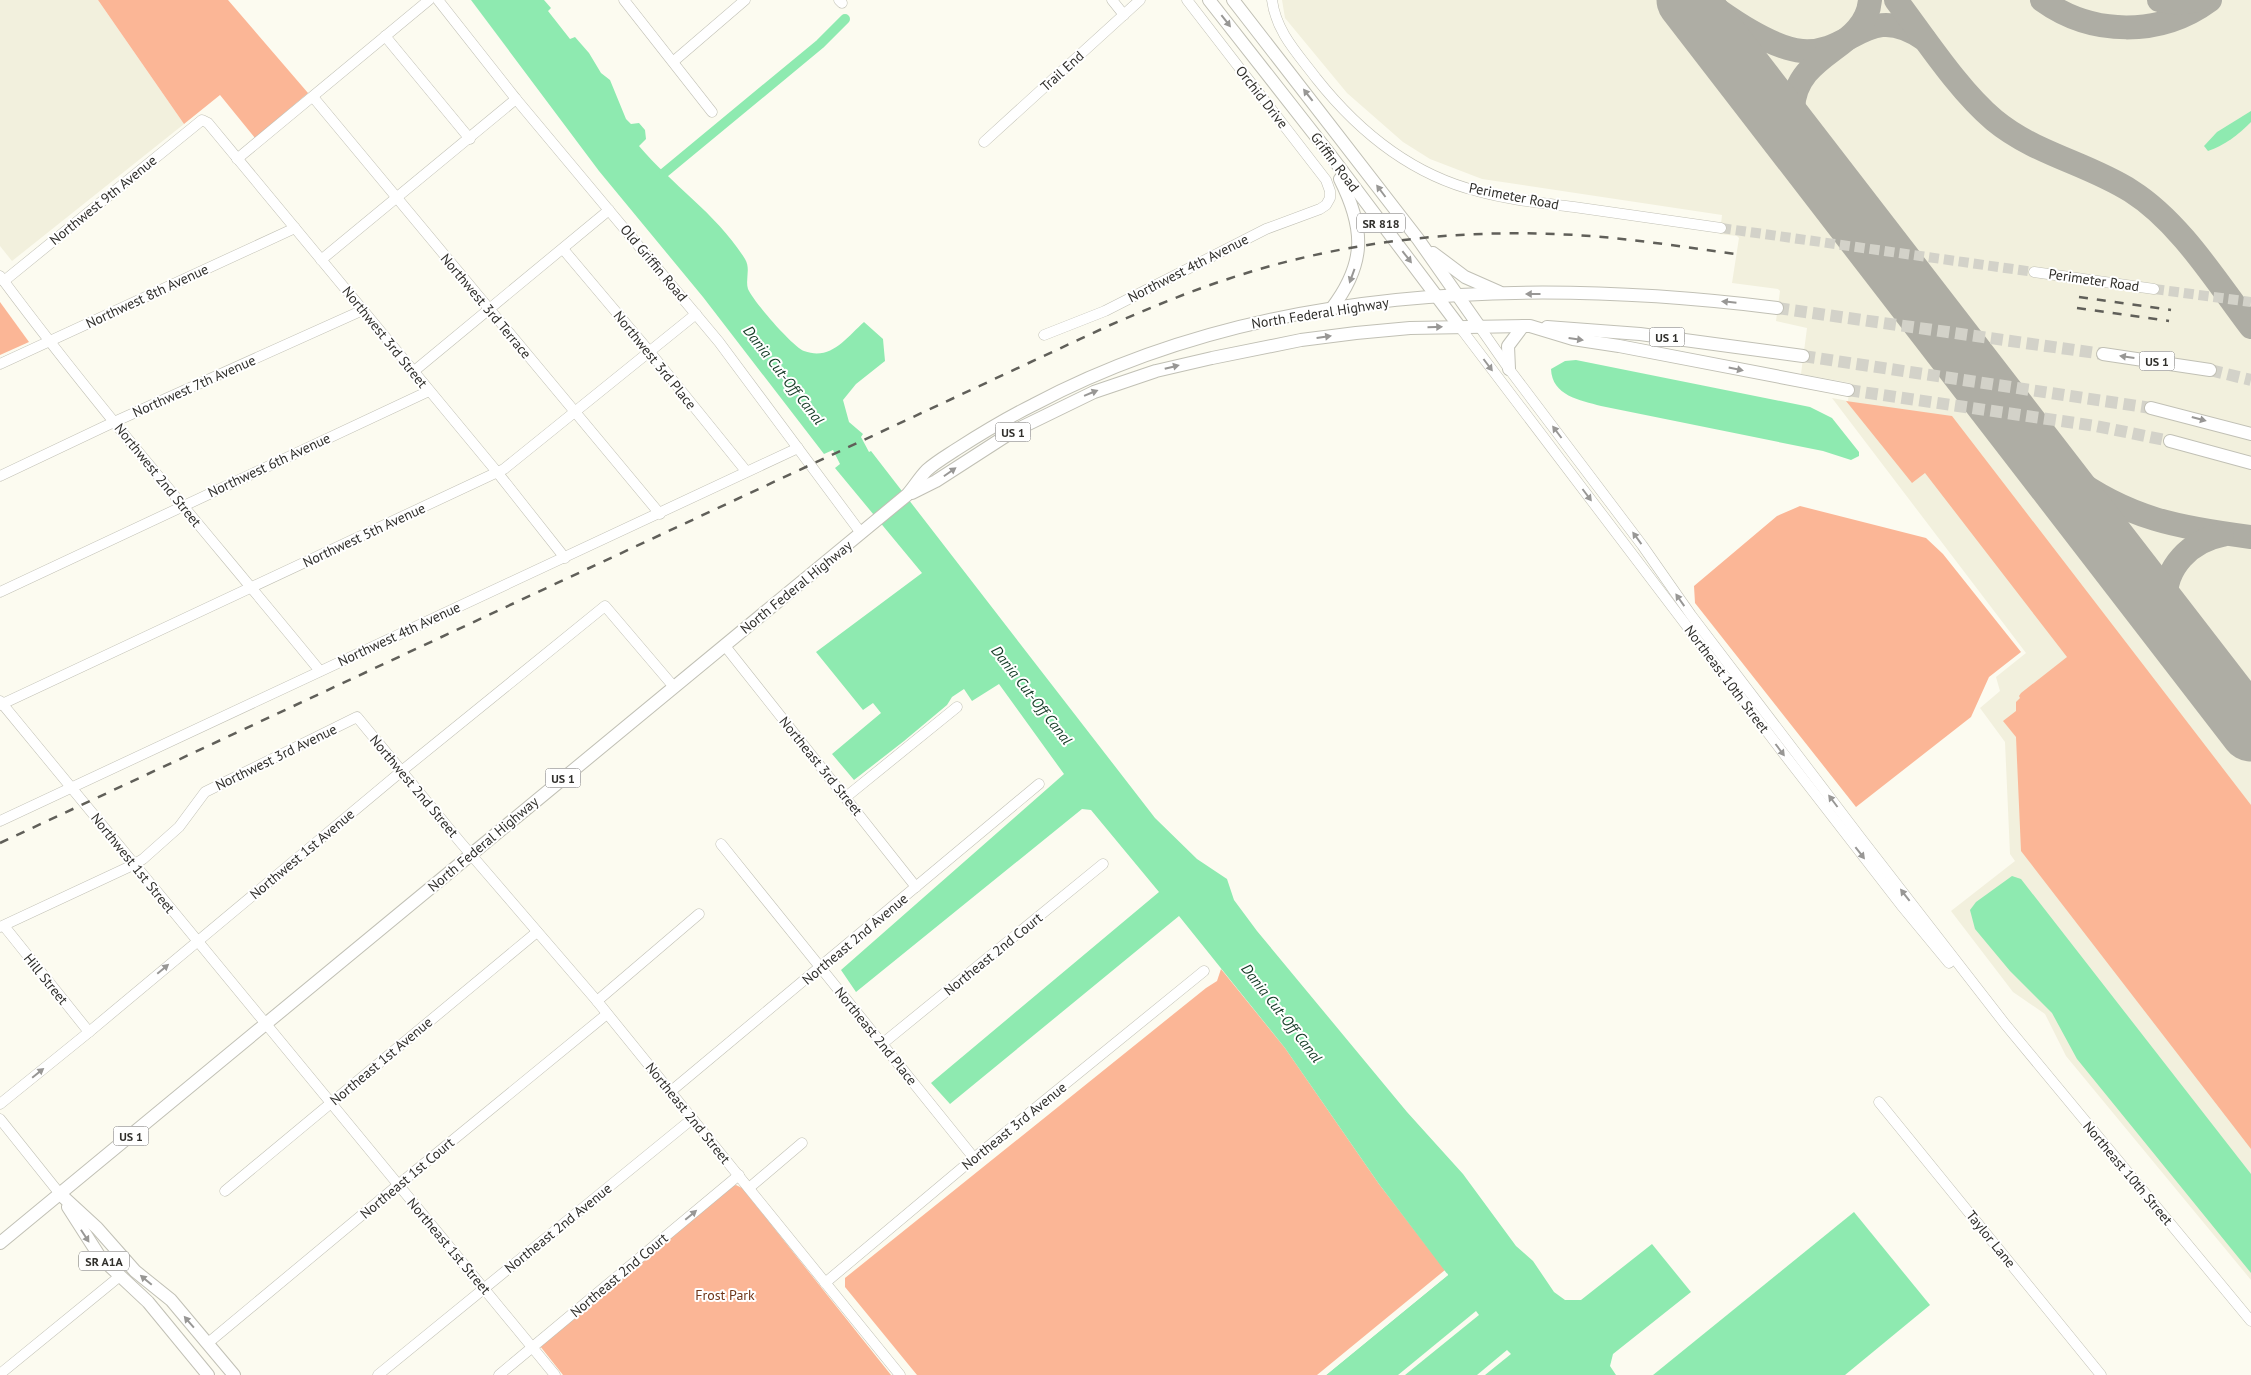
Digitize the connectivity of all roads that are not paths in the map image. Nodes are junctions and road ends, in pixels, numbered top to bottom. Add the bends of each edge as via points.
1 (430, 0) edge
2 (438, 0) edge
3 (624, 0) edge
4 (746, 0) edge
5 (1112, 0) edge
6 (1140, 0) edge
7 (1187, 0) edge
8 (1210, 0) edge
9 (1234, 0) edge
10 (1272, 0) edge
11 (1124, 15) junction
12 (385, 36) junction
13 (674, 61) junction
14 (313, 97) junction
15 (516, 99) junction
16 (712, 112) dead end
17 (202, 120) joint
18 (470, 139) junction
19 (984, 142) dead end
20 (1325, 148) junction
21 (237, 159) junction
22 (396, 198) junction
23 (1330, 198) joint
24 (609, 210) junction
25 (295, 228) junction
26 (1721, 228) tunnel mouth
27 (1421, 244) junction
28 (563, 249) junction
29 (321, 260) junction
30 (2034, 272) tunnel mouth
31 (2, 278) edge
32 (2154, 288) tunnel mouth
33 (1503, 294) junction
34 (1460, 296) junction
35 (1438, 297) junction
36 (1332, 308) junction
37 (1777, 308) tunnel mouth
38 (362, 310) junction
39 (488, 310) junction
40 (696, 314) junction
41 (1459, 326) junction
42 (1479, 326) junction
43 (1526, 326) junction
44 (1044, 335) dead end
45 (49, 342) junction
46 (649, 351) junction
47 (2103, 354) tunnel mouth
48 (1804, 356) tunnel mouth
49 (1123, 363) junction
50 (0, 364) edge
51 (1509, 369) junction
52 (2210, 370) tunnel mouth
53 (414, 372) junction
54 (1125, 380) junction
55 (1848, 390) tunnel mouth
56 (429, 391) junction
57 (2151, 408) tunnel mouth
58 (575, 412) junction
59 (114, 422) junction
60 (2251, 434) edge
61 (2170, 441) tunnel mouth
62 (798, 448) junction
63 (2251, 463) edge
64 (746, 471) junction
65 (497, 472) junction
66 (0, 476) edge
67 (907, 496) junction
68 (182, 506) junction
69 (660, 514) junction
70 (861, 534) junction
71 (565, 558) junction
72 (252, 587) junction
73 (0, 592) edge
74 (725, 646) junction
75 (1715, 655) junction
76 (320, 671) junction
77 (674, 687) junction
78 (1, 703) edge
79 (957, 707) dead end
80 (357, 717) joint
81 (401, 772) junction
82 (1039, 784) dead end
83 (72, 787) junction
84 (846, 797) junction
85 (1830, 814) junction
86 (0, 821) edge
87 (1850, 824) junction
88 (721, 844) dead end
89 (471, 855) junction
90 (133, 864) junction
91 (1103, 864) dead end
92 (916, 887) junction
93 (699, 914) dead end
94 (2, 927) edge
95 (537, 932) junction
96 (196, 941) junction
97 (821, 968) junction
98 (1204, 971) dead end
99 (597, 1001) junction
100 (607, 1014) junction
101 (267, 1024) junction
102 (2005, 1024) junction
103 (89, 1032) junction
104 (882, 1044) junction
105 (670, 1092) junction
106 (1879, 1102) dead end
107 (331, 1103) junction
108 (0, 1104) edge
109 (0, 1119) edge
110 (692, 1119) junction
111 (802, 1143) dead end
112 (974, 1158) junction
113 (739, 1175) junction
114 (398, 1185) junction
115 (749, 1188) junction
116 (225, 1191) dead end
117 (60, 1194) junction
118 (0, 1243) edge
119 (120, 1276) junction
120 (825, 1283) junction
121 (484, 1288) junction
122 (2251, 1321) edge
123 (169, 1328) junction
124 (208, 1344) junction
125 (532, 1346) junction
126 (0, 1374) edge
127 (208, 1375) edge
128 (234, 1375) edge
129 (378, 1375) edge
130 (499, 1375) edge
131 (556, 1375) edge
132 (900, 1375) edge
133 (2102, 1375) edge

1 - 12 street
2 - 15 street, Old Griffin Road
3 - 13 street
4 - 13 street
5 - 11 street
6 - 11 street, Trail End
7 - 23 street, Orchid Drive via 1326,180
8 -> 20 main road, Griffin Road / SR 818
27 -> 9 main road, Griffin Road / SR 818
10 - 26 street, Perimeter Road via 1285,37 1337,104 1368,134 1419,168 1455,184 1496,196
11 - 19 street, Trail End
12 - 14 street
12 - 18 street
13 - 16 street
14 - 21 street
14 - 22 street, Northwest 3rd Terrace
15 - 18 street
15 - 24 street, Old Griffin Road
17 - 21 street, Northwest 3rd Street
17 - 31 street, Northwest 9th Avenue
18 - 22 street
20 -> 35 main road, Griffin Road / SR 818
20 -> 36 main road via 1353,206 1358,238 1352,277
21 - 25 street, Northwest 3rd Street
22 - 29 street
22 - 39 street, Northwest 3rd Terrace
23 - 44 street, Northwest 4th Avenue via 1326,205 1266,229 1105,311
24 - 28 street
24 - 40 street, Old Griffin Road
25 - 29 street, Northwest 3rd Street
25 - 45 street, Northwest 8th Avenue
27 - 33 main road via 1465,277
27 - 34 main road, Griffin Road / SR 818
28 - 39 street
28 - 46 street, Northwest 3rd Place
29 - 38 street, Northwest 3rd Street
30 - 32 street, Perimeter Road
31 - 45 street, Northwest 2nd Street
33 - 34 main road, North Federal Highway / US 1
37 -> 33 main road, North Federal Highway / US 1 via 1650,296
34 - 35 main road, North Federal Highway / US 1
34 - 42 main road, Griffin Road / SR 818
35 - 36 main road, North Federal Highway / US 1
35 - 41 main road, Griffin Road / SR 818
36 - 49 main road, North Federal Highway / US 1 via 1271,318 1196,337
38 - 53 street, Northwest 3rd Street
38 - 59 street, Northwest 7th Avenue
39 - 53 street
39 - 58 street, Northwest 3rd Terrace
40 - 46 street, Northwest 5th Avenue
40 - 62 street, Old Griffin Road
41 - 42 main road, North Federal Highway / US 1
54 -> 41 main road, North Federal Highway / US 1 via 1300,340
41 -> 75 street, Northeast 10th Street
42 - 43 main road, North Federal Highway / US 1
42 - 51 street, Northeast 10th Street
43 - 48 main road, North Federal Highway / US 1 via 1640,334
43 - 51 main road via 1508,346
43 -> 55 main road via 1573,339
45 - 50 street, Northwest 8th Avenue
45 - 59 street, Northwest 2nd Street
46 - 58 street, Northwest 5th Avenue
46 - 64 street, Northwest 3rd Place
52 -> 47 main road, US 1
49 - 54 street
49 - 67 main road, North Federal Highway / US 1 via 1053,394 981,434 927,470
75 -> 51 street, Northeast 10th Street via 1608,499
53 - 56 street, Northwest 3rd Street
67 -> 54 main road, North Federal Highway / US 1 via 1038,417
56 - 65 street, Northwest 3rd Street
56 - 68 street, Northwest 6th Avenue
57 -> 60 main road
58 - 65 street, Northwest 5th Avenue via 509,466
58 - 69 street, Northwest 3rd Terrace
59 - 66 street, Northwest 7th Avenue
59 - 68 street, Northwest 2nd Street
61 - 63 main road
62 - 64 street, Northwest 4th Avenue
62 - 70 street, Old Griffin Road
64 - 69 street, Northwest 4th Avenue
65 - 71 street, Northwest 3rd Street
65 - 72 street, Northwest 5th Avenue
67 - 70 main road, North Federal Highway / US 1
68 - 72 street, Northwest 2nd Street
68 - 73 street, Northwest 6th Avenue
69 - 71 street, Northwest 4th Avenue
70 - 74 main road, North Federal Highway / US 1
71 - 76 street, Northwest 4th Avenue
72 - 76 street, Northwest 2nd Street
72 - 78 street, Northwest 5th Avenue
74 - 77 main road, North Federal Highway / US 1
74 - 84 street, Northeast 3rd Street
75 -> 85 street, Northeast 10th Street
87 -> 75 street, Northeast 10th Street
76 - 83 street, Northwest 4th Avenue
77 - 81 street, Northwest 1st Avenue via 605,606
77 - 89 main road, North Federal Highway / US 1
78 - 83 street, Northwest 1st Street
79 - 84 street
80 - 81 street, Northwest 2nd Street
80 - 90 street, Northwest 3rd Avenue via 205,792 179,827
81 - 89 street, Northwest 2nd Street
81 - 96 street, Northwest 1st Avenue
82 - 92 street, Northeast 2nd Avenue
83 - 86 street, Northwest 4th Avenue
83 - 90 street, Northwest 1st Street
84 - 92 street, Northeast 3rd Street
85 - 87 street via 1844,824
85 -> 102 street, Northeast 10th Street via 1926,935
102 -> 87 street, Northeast 10th Street
88 - 97 street, Northeast 2nd Place
89 - 95 street, Northeast 2nd Street
89 - 101 main road, North Federal Highway / US 1
90 - 94 street, Northwest 3rd Avenue
90 - 96 street, Northwest 1st Street
91 - 104 street, Northeast 2nd Court
92 - 97 street, Northeast 2nd Avenue
93 - 99 street
94 - 103 street, Hill Street
95 - 99 street, Northeast 2nd Street
95 - 107 street, Northeast 1st Avenue
96 - 101 street, Northwest 1st Street
103 -> 96 street, Northwest 1st Avenue
97 - 104 street, Northeast 2nd Place
97 - 105 street, Northeast 2nd Avenue
98 - 112 street, Northeast 3rd Avenue
99 - 100 street, Northeast 2nd Street
100 - 105 street, Northeast 2nd Street
100 - 114 street, Northeast 1st Court
101 - 107 street, Northeast 1st Street
101 - 117 main road, North Federal Highway / US 1
102 - 122 street, Northeast 10th Street
108 -> 103 street, Northwest 1st Avenue
104 - 112 street, Northeast 2nd Place
105 - 110 street, Northeast 2nd Street
106 - 133 street, Taylor Lane
107 - 114 street, Northeast 1st Street
107 - 116 street, Northeast 1st Avenue
109 - 117 street
110 - 113 street, Northeast 2nd Street
110 - 121 street, Northeast 2nd Avenue
111 - 115 street
112 - 120 street, Northeast 3rd Avenue
113 - 115 street, Northeast 2nd Street
125 -> 113 street, Northeast 2nd Court
114 - 121 street, Northeast 1st Street
114 - 124 street, Northeast 1st Court
115 - 120 street, Northeast 2nd Street
117 - 118 main road, US 1
117 -> 119 main road, SR A1A via 100,1257
124 -> 117 main road, SR A1A via 170,1300 123,1259 97,1228
119 - 123 main road, SR A1A via 148,1302
119 - 126 street
120 - 132 street, Northeast 2nd Street
121 - 125 street, Northeast 1st Street
121 - 129 street, Northeast 2nd Avenue
123 - 124 main road via 188,1342 202,1346
123 - 127 main road, SR A1A
124 - 128 main road, SR A1A
125 - 130 street, Northeast 2nd Court
125 - 131 street, Northeast 1st Street

